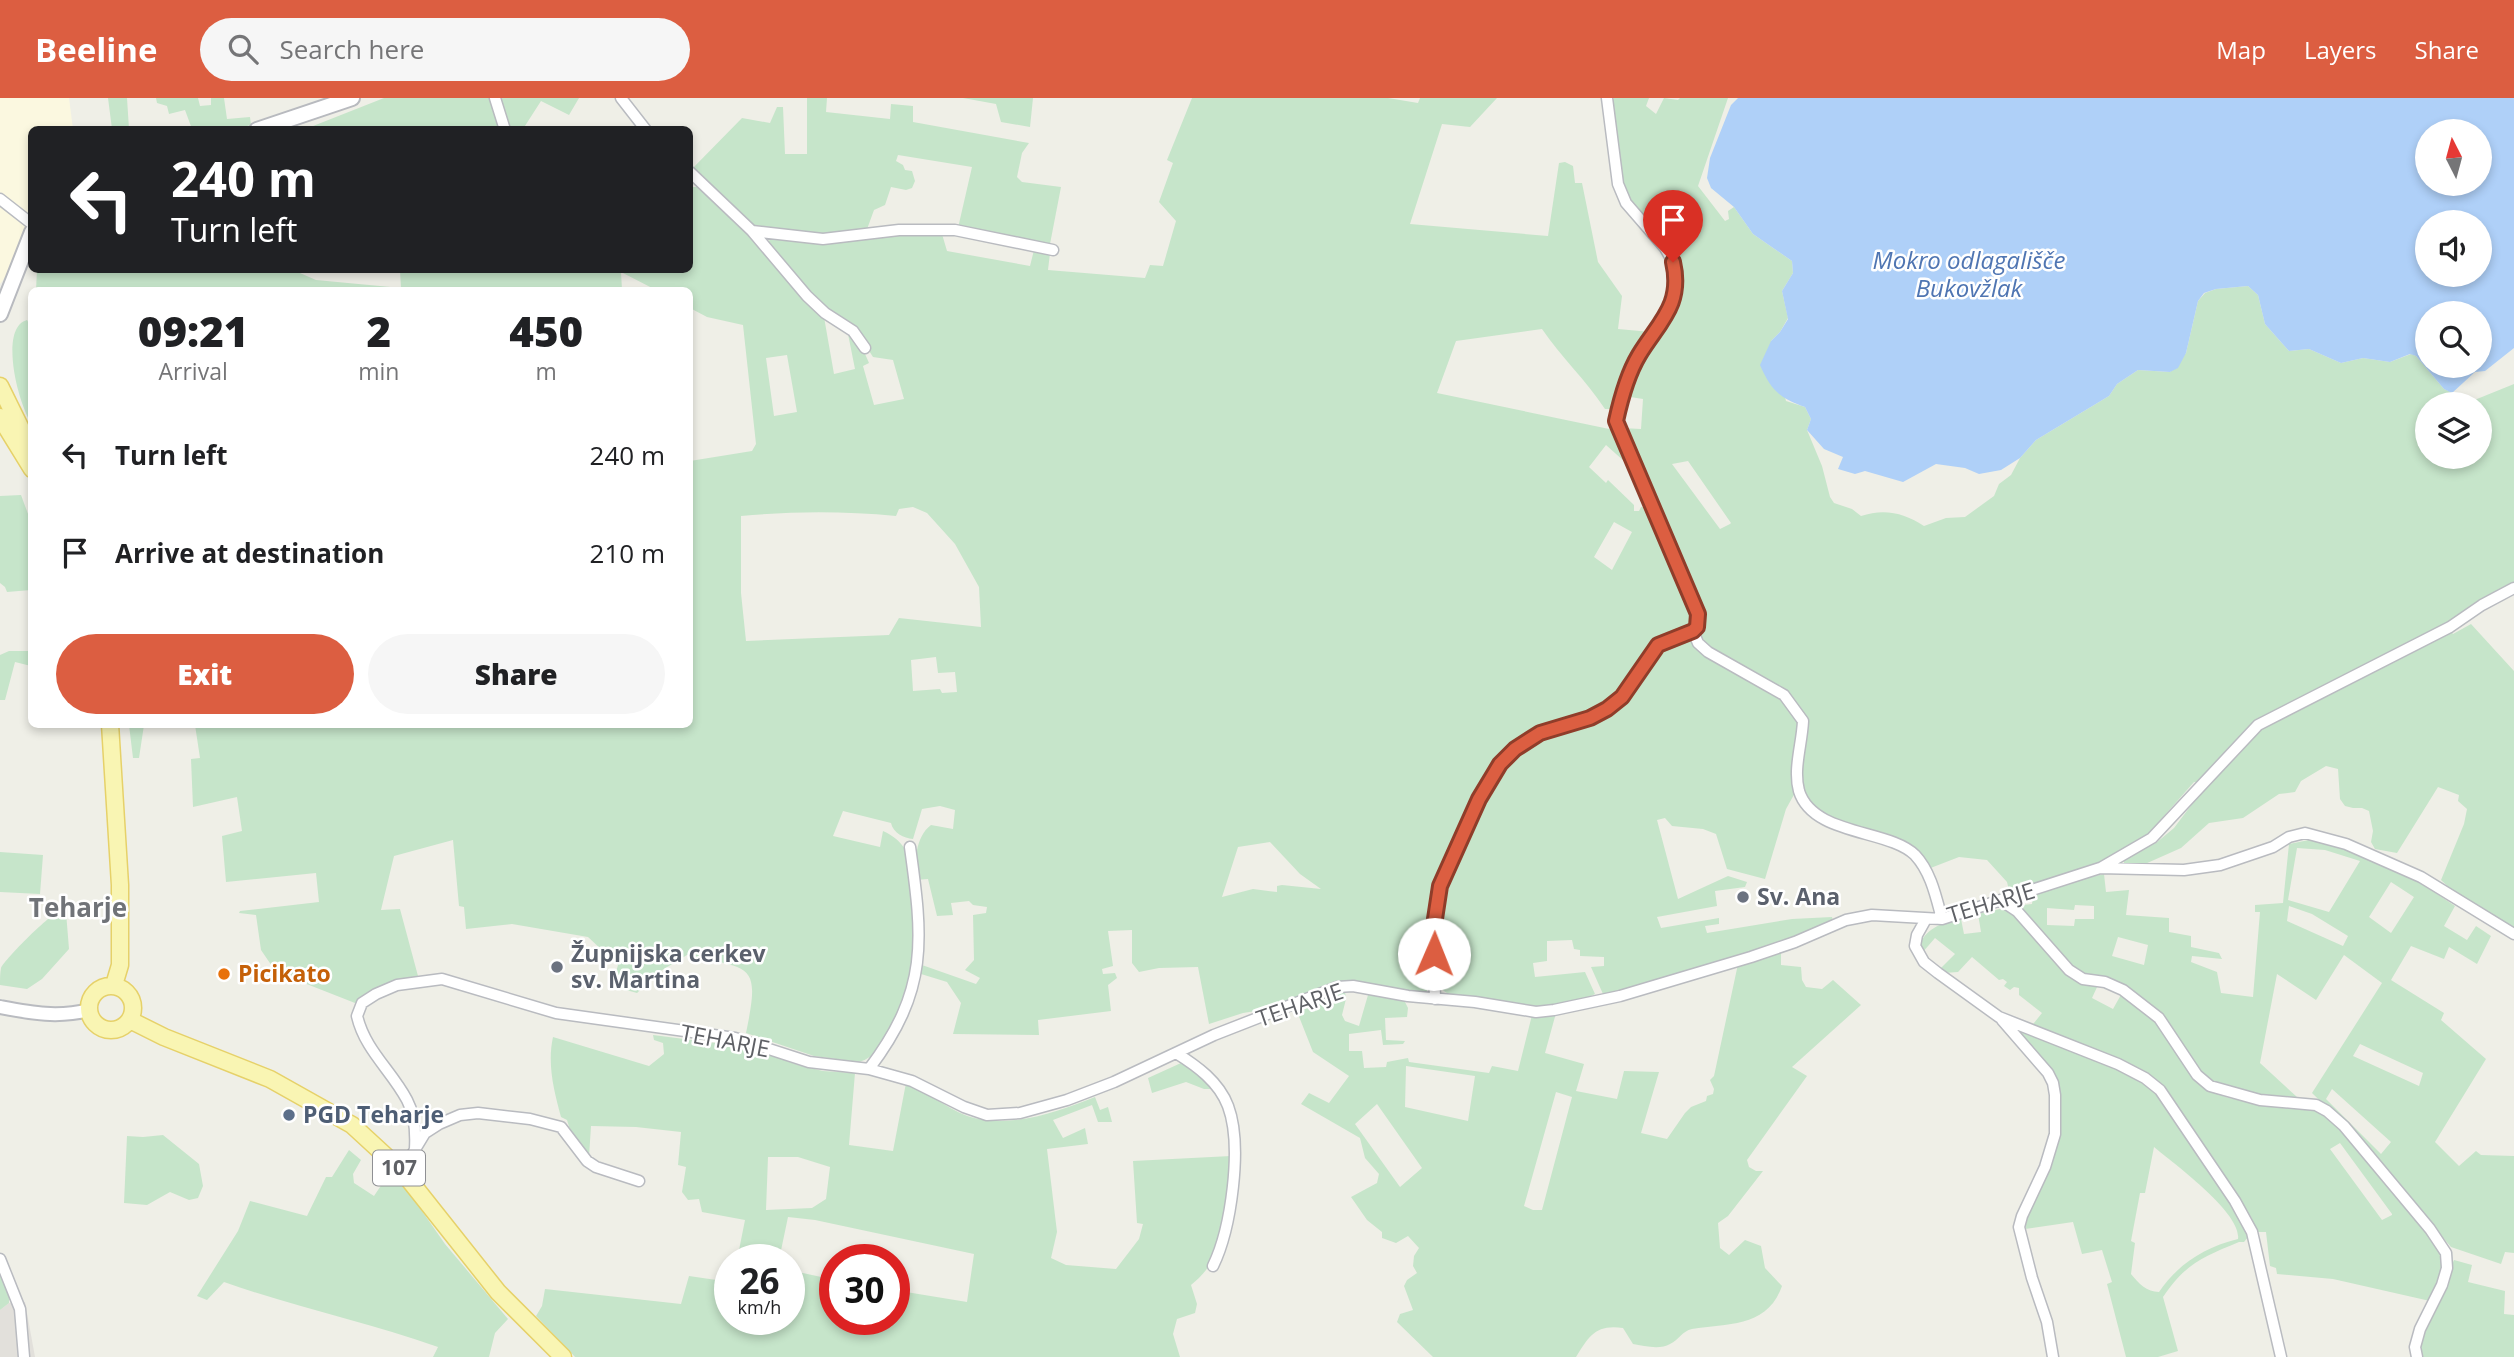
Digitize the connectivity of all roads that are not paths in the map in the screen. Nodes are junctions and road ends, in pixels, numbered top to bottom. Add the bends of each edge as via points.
1 (352, 98) edge
2 (495, 98) edge
3 (621, 98) edge
4 (1607, 98) edge
5 (269, 126) edge
6 (504, 126) edge
7 (643, 126) edge
8 (693, 175) edge
9 (0, 199) edge
10 (28, 221) edge
11 (752, 231) junction
12 (28, 240) edge
13 (1053, 250) dead end
14 (4, 290) edge
15 (0, 314) edge
16 (865, 348) dead end
17 (0, 386) edge
18 (0, 416) edge
19 (28, 444) edge
20 (28, 462) edge
21 (2514, 588) edge
22 (1693, 631) junction
23 (110, 728) edge
24 (910, 847) dead end
25 (2100, 868) junction
26 (2002, 901) junction
27 (1926, 919) junction
28 (1942, 919) junction
29 (2514, 934) edge
30 (114, 985) junction
31 (1435, 999) junction
32 (0, 1007) edge
33 (89, 1010) junction
34 (1999, 1017) junction
35 (130, 1020) junction
36 (1176, 1053) junction
37 (869, 1069) junction
38 (415, 1149) junction
39 (402, 1171) junction
40 (639, 1181) dead end
41 (0, 1259) edge
42 (1213, 1266) dead end
43 (24, 1357) edge
44 (563, 1357) edge
45 (2053, 1357) edge
46 (2281, 1357) edge
47 (2417, 1357) edge

1 - 5 main road
2 - 6 street
3 - 7 street
4 - 22 street via 1618,184 1626,202 1669,255 1677,278 1667,316 1638,356 1623,389 1616,421 1698,614
8 - 11 street
9 - 10 street
11 - 13 street via 823,239 899,230 955,230
11 - 16 street via 807,296 853,331
12 - 14 main road
14 - 15 main road
17 - 19 main road
18 - 20 main road
21 - 25 street via 2450,627 2258,725 2152,838
22 - 28 street via 1708,652 1784,695 1803,721 1799,791 1807,804 1845,829 1914,853 1933,886
22 - 31 street via 1658,645 1622,697 1607,709 1540,733 1500,764 1440,886 1433,932
23 - 30 main road via 120,885 120,965
24 - 37 street via 919,917 916,973 902,1016
25 - 26 street, TEHARJE
25 - 29 street, TEHARJE via 2184,870 2220,865 2305,833 2346,844 2421,877
26 - 28 street, TEHARJE
26 - 47 street via 2017,911 2069,970 2083,979 2123,990 2159,1018 2197,1075 2210,1086 2260,1100 2316,1105 2344,1126 2446,1253 2447,1268 2420,1329
27 - 28 street, TEHARJE
27 - 31 street, TEHARJE via 1872,915 1846,920 1751,957 1620,996 1554,1010 1535,1012
27 - 34 street via 1917,935 1918,953
30 - 33 main road via 96,992
30 - 35 main road via 132,1000
31 - 36 street, TEHARJE via 1353,986 1337,988
32 - 33 street via 44,1015
33 - 35 main road via 101,1028 113,1030
34 - 45 street via 2048,1073 2055,1095 2055,1134 2019,1227
34 - 46 street via 2118,1064 2160,1090 2252,1231
35 - 39 main road, 107 via 270,1079 352,1125
36 - 37 street, TEHARJE via 1067,1100 1020,1113 987,1115 912,1081
36 - 42 street via 1214,1083 1232,1123 1233,1185 1224,1241
37 - 38 street, TEHARJE via 809,1062 735,1038 556,1013 442,979 397,985 362,1003 357,1016 364,1040 408,1102 416,1131
38 - 39 street
38 - 40 street via 425,1133 460,1115 530,1119 561,1127 596,1167
39 - 44 main road, 107 via 498,1292
41 - 43 street via 20,1309

